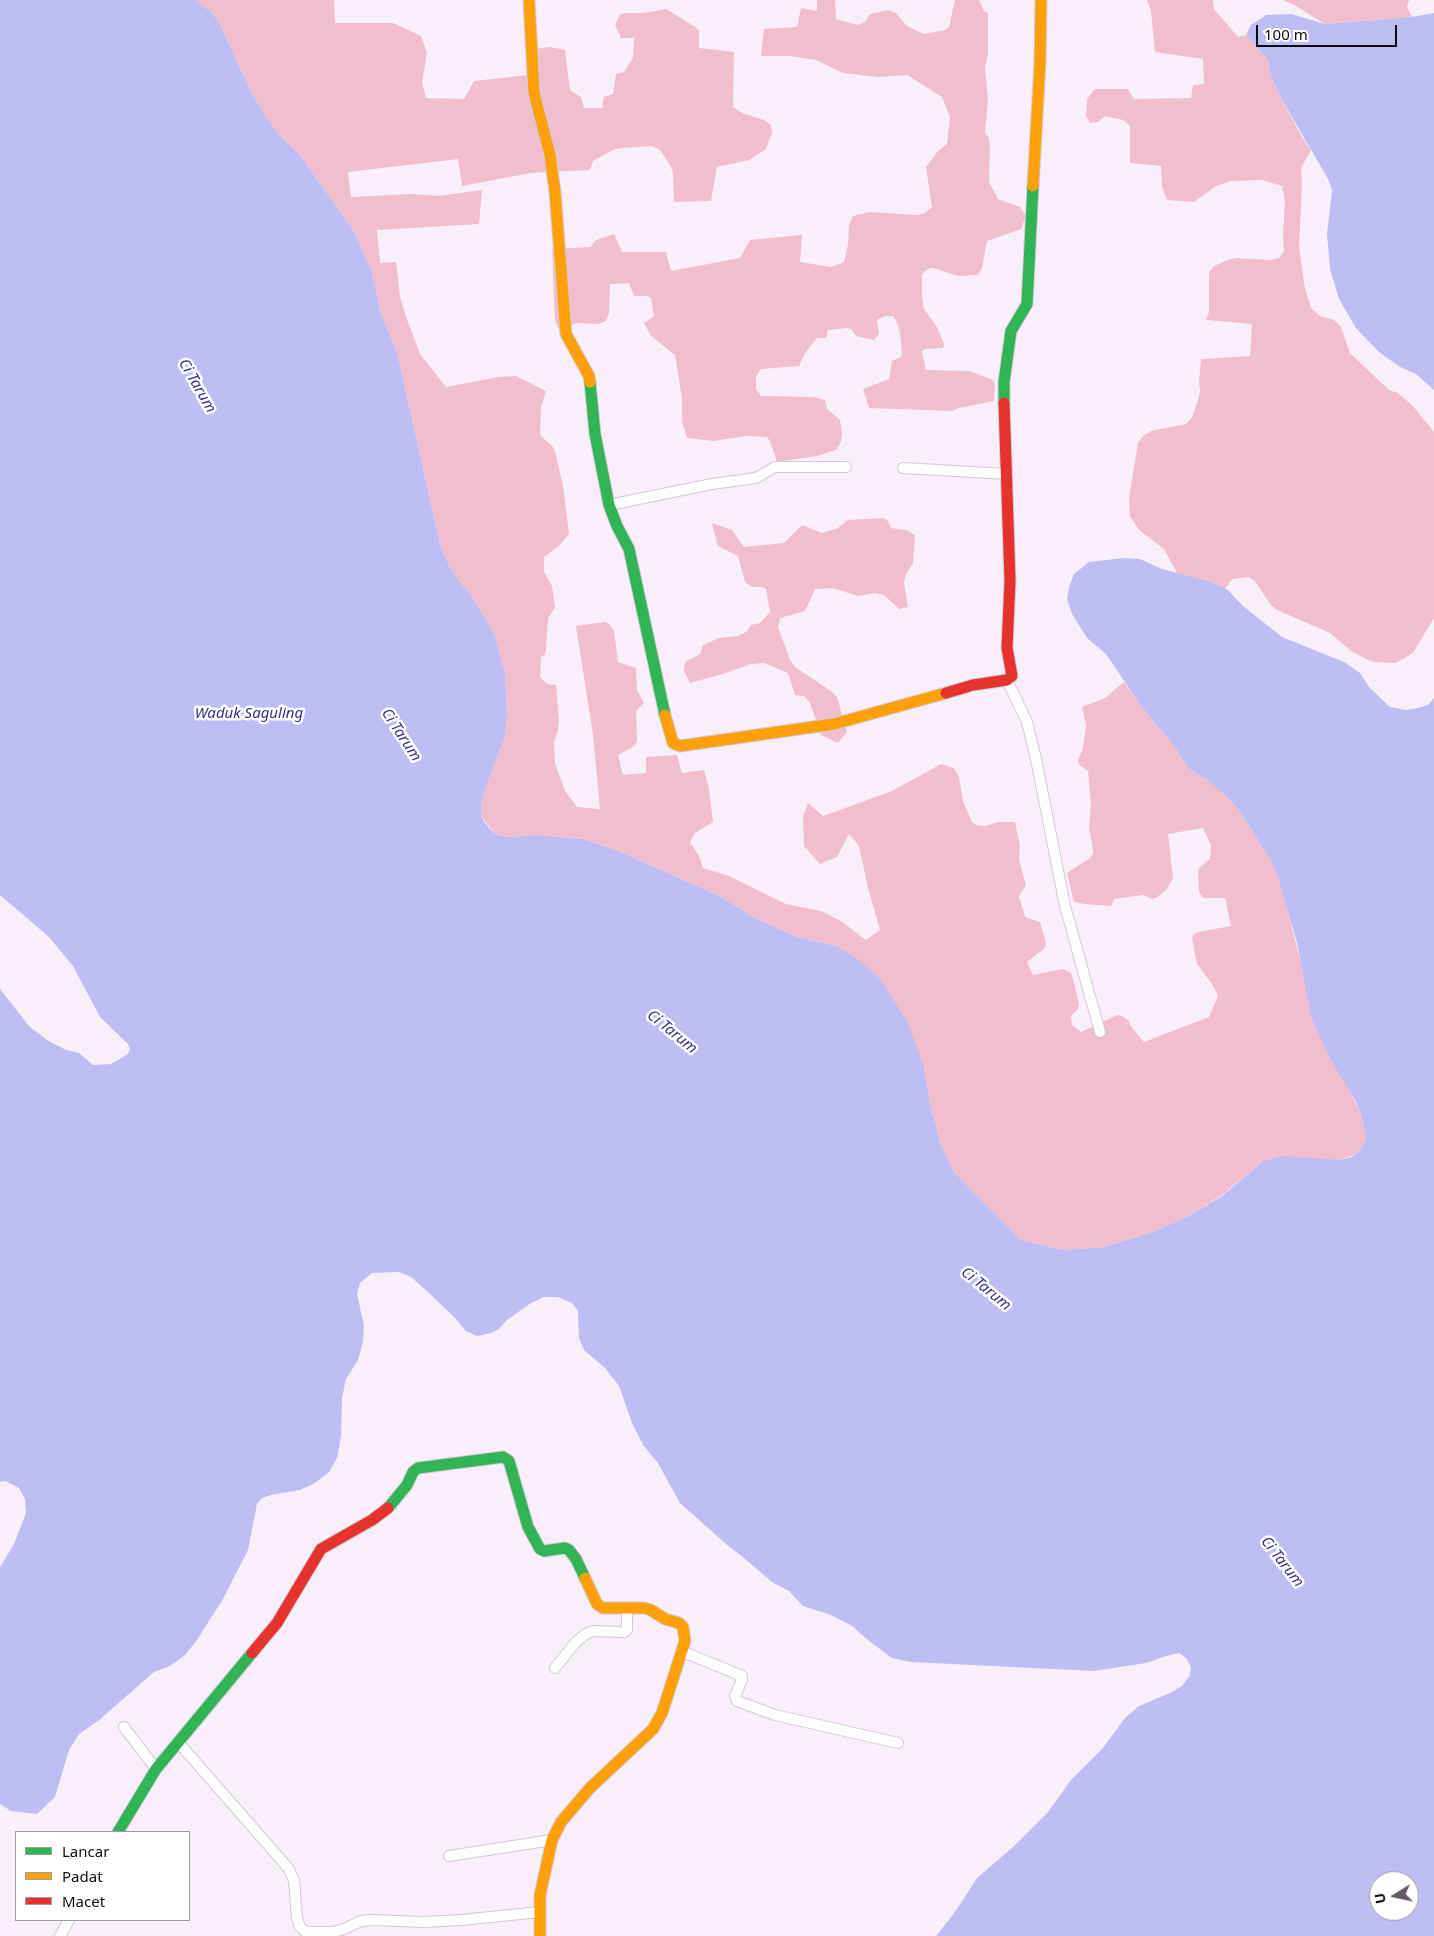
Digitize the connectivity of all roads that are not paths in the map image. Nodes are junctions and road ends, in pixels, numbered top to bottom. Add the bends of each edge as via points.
1 (529, 0) edge
2 (1041, 0) edge
3 (846, 467) dead end
4 (903, 468) dead end
5 (1007, 474) junction
6 (609, 505) junction
7 (1007, 680) junction
8 (1100, 1032) dead end
9 (627, 1608) junction
10 (681, 1651) junction
11 (555, 1668) dead end
12 (124, 1726) dead end
13 (178, 1742) junction
14 (898, 1743) dead end
15 (156, 1769) junction
16 (119, 1831) edge
17 (552, 1840) junction
18 (449, 1856) dead end
19 (540, 1912) junction
20 (68, 1921) edge
21 (60, 1936) edge
22 (540, 1936) edge

1 - 6 street via 534,93 550,155 555,192 566,334 589,376 595,434
2 - 5 street via 1027,304 1011,331 1004,382
3 - 6 street via 775,467 756,478
4 - 5 street
5 - 7 street via 1010,582 1007,648 1012,674
6 - 7 street via 629,549 668,728 677,746 834,724 973,685
7 - 8 street via 1027,722 1065,906
9 - 10 street via 644,1608 679,1623 685,1633
9 - 11 street via 627,1630 586,1634
9 - 13 street via 610,1609 597,1604 576,1558 569,1550 540,1549 528,1528 507,1458 418,1468 412,1472 408,1485 392,1505 321,1549 269,1634
10 - 14 street via 740,1675 742,1680 735,1696 737,1701 776,1715
10 - 17 street via 662,1713 653,1729 584,1795 561,1822
12 - 15 street
13 - 15 street
13 - 19 street via 289,1869 294,1881 300,1927 306,1932 333,1932 372,1920 442,1921
15 - 16 street
17 - 18 street
17 - 19 street via 544,1871
19 - 22 street
20 - 21 street

